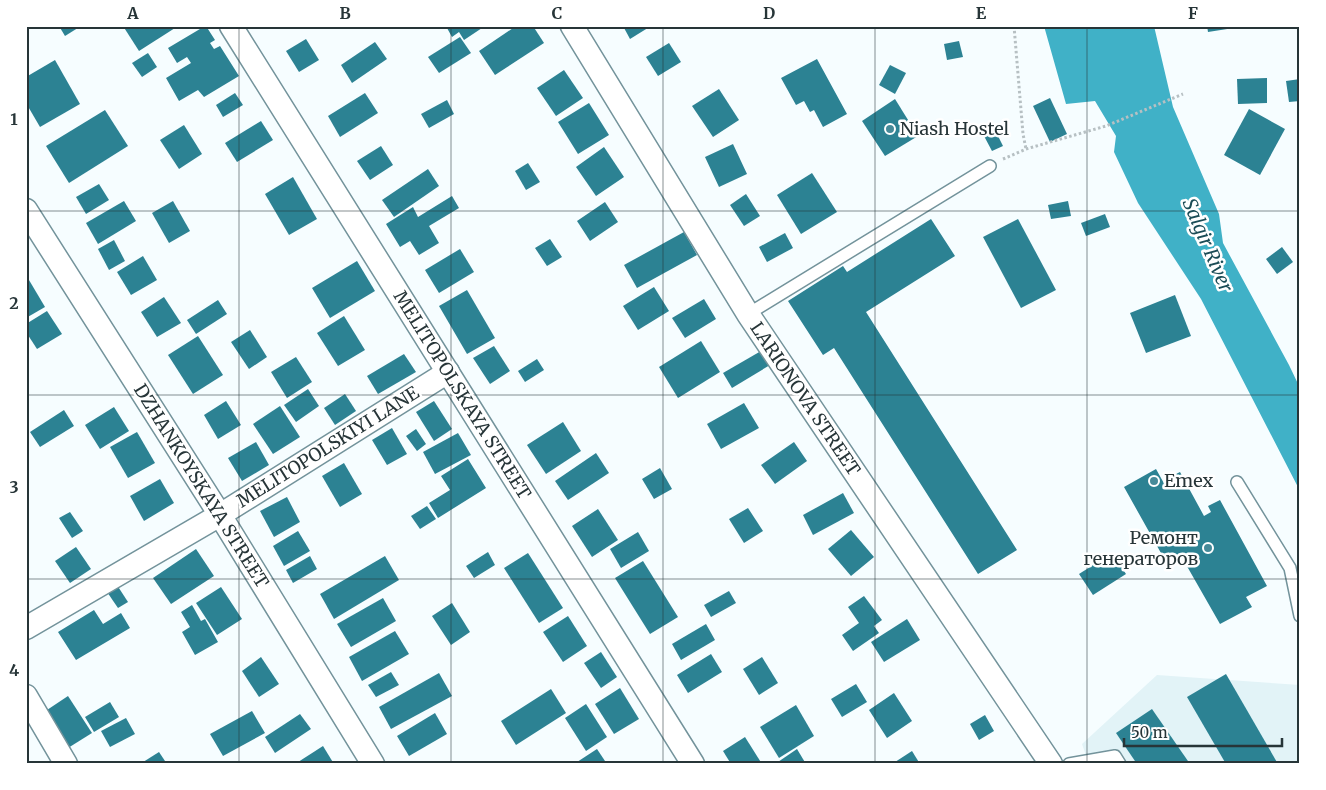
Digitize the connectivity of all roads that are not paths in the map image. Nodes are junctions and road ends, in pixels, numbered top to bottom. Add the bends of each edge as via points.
1 (231, 26) edge
2 (572, 26) edge
3 (990, 166) road end
4 (26, 210) edge
5 (748, 314) junction
6 (448, 372) junction
7 (1237, 482) dead end
8 (220, 515) junction
9 (1300, 616) edge
10 (26, 628) edge
11 (26, 696) edge
12 (66, 764) edge
13 (373, 764) edge
14 (693, 764) edge
15 (1051, 764) edge
16 (1069, 764) edge
17 (1120, 764) edge

1 - 6 street, MELITOPOLSKAYA STREET
2 - 5 street, LARIONOVA STREET
3 - 5 lane
4 - 8 street, DZHANKOYSKAYA STREET
5 - 15 street, LARIONOVA STREET
6 - 8 street, MELITOPOLSKIYI LANE
6 - 14 street, MELITOPOLSKAYA STREET
7 - 9 lane via 1290,568
8 - 10 street, MELITOPOLSKIYI LANE
8 - 13 street, DZHANKOYSKAYA STREET
11 - 12 street
16 - 17 lane via 1115,756

